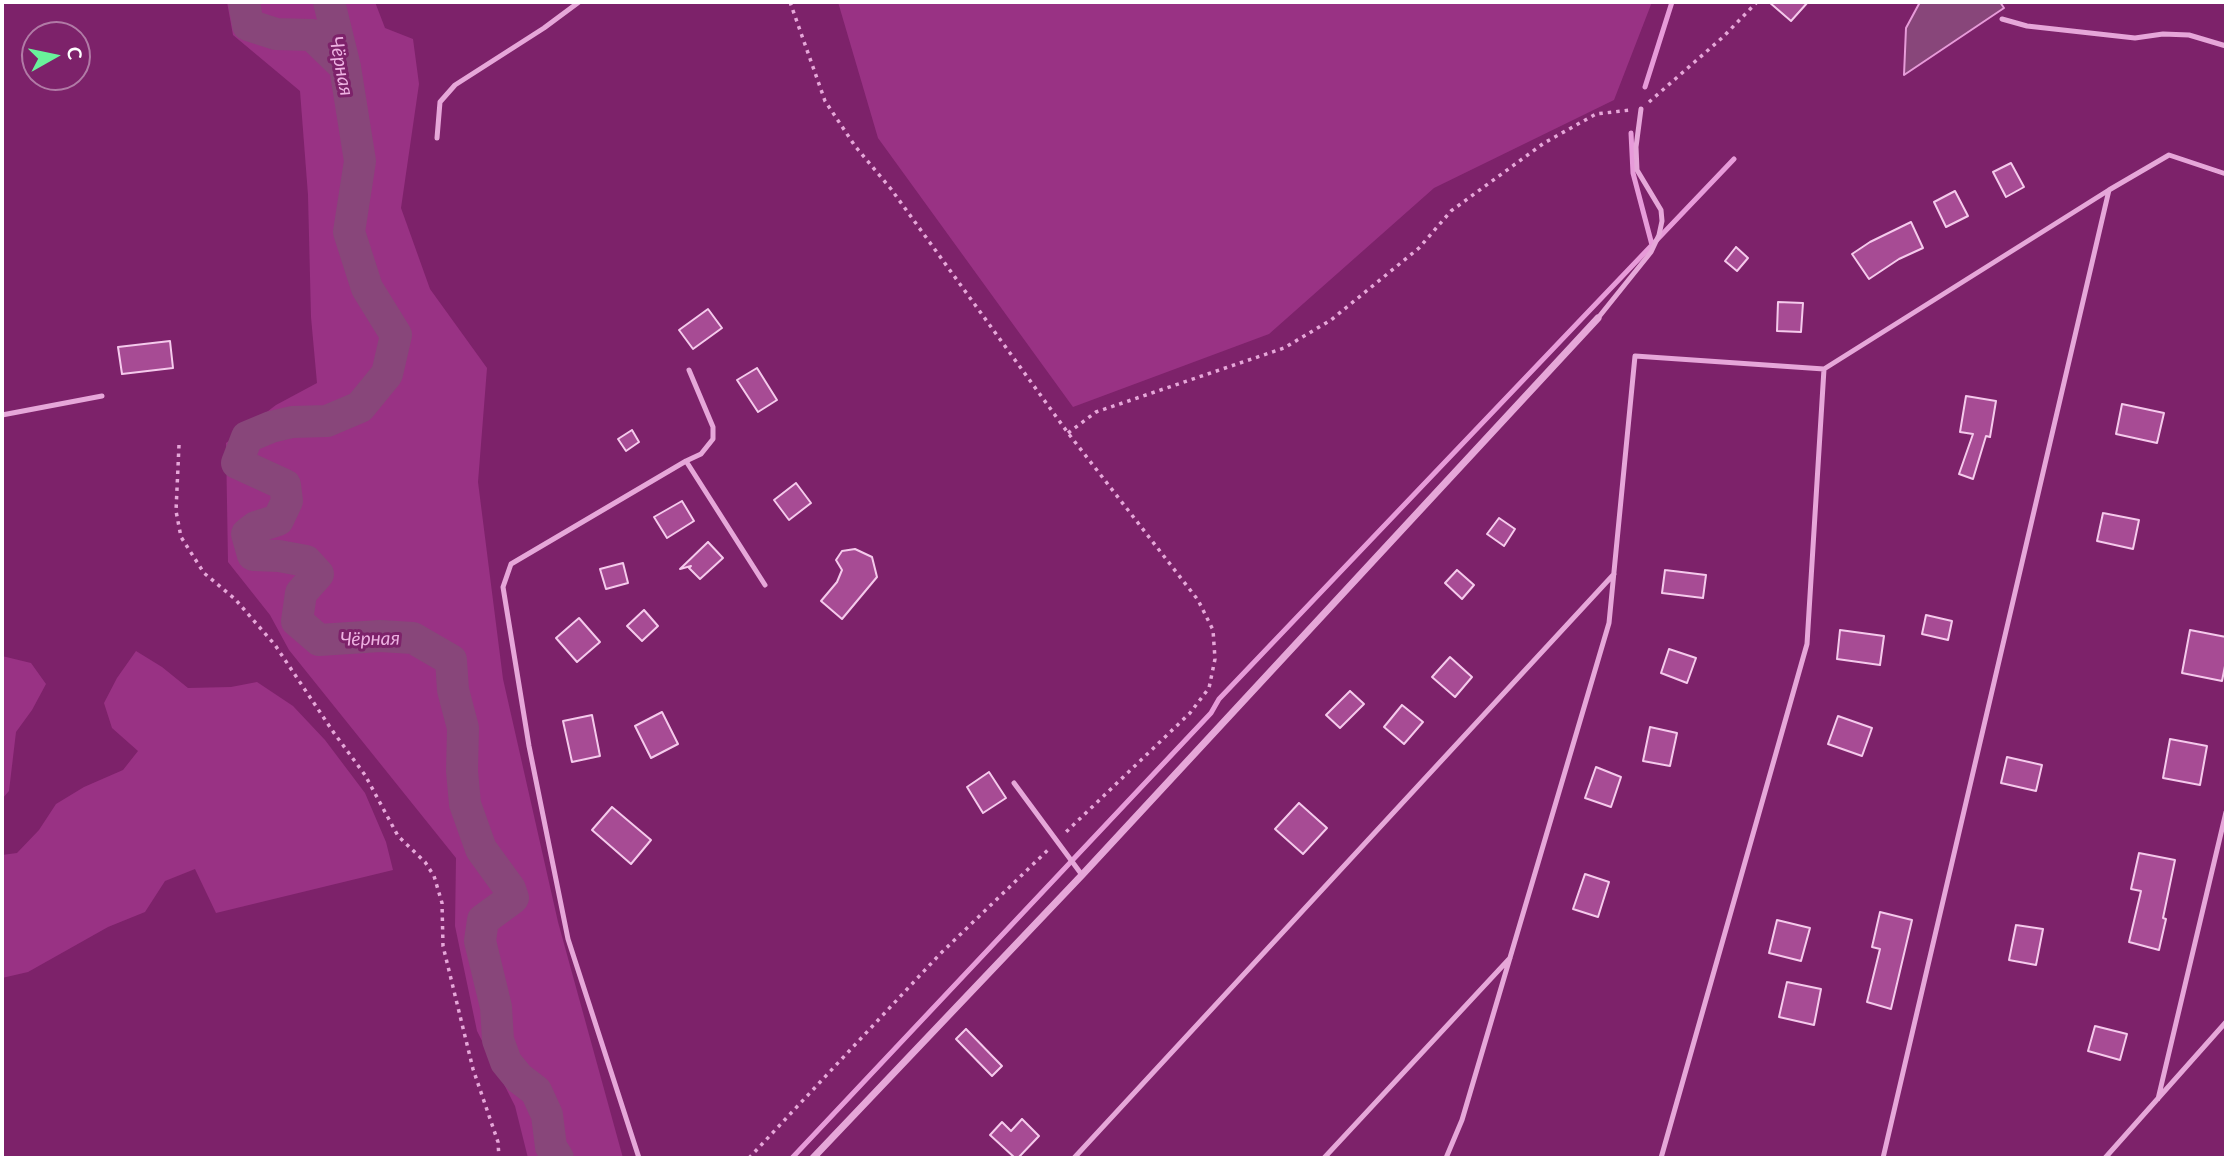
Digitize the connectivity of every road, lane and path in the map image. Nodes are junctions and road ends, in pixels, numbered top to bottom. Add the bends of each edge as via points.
1 (579, 2) edge
2 (790, 2) edge
3 (1757, 2) edge
4 (2002, 19) dead end
5 (2226, 46) edge
6 (1641, 109) junction
7 (437, 138) dead end
8 (2226, 174) edge
9 (2109, 190) junction
10 (1598, 318) joint
11 (1824, 369) junction
12 (690, 370) dead end
13 (102, 396) dead end
14 (2, 415) edge
15 (179, 445) dead end
16 (686, 461) junction
17 (1614, 574) junction
18 (765, 584) dead end
19 (1014, 783) dead end
20 (2226, 812) edge
21 (1082, 875) junction
22 (1512, 956) junction
23 (2226, 1022) edge
24 (2158, 1099) junction
25 (499, 1158) edge
26 (639, 1158) edge
27 (813, 1158) edge
28 (1074, 1158) edge
29 (1324, 1158) edge
30 (1446, 1158) edge
31 (1661, 1158) edge
32 (1883, 1158) edge
33 (2105, 1158) edge

1 - 7 lane via 455,85 440,102
2 - 6 path via 825,101 1068,433 1096,412 1284,348 1331,320 1419,248 1451,211 1544,143 1596,114
3 - 6 path
4 - 5 lane via 2135,38 2189,35
6 - 10 lane via 1637,170 1661,210 1662,221 1651,252
8 - 9 lane via 2169,155
9 - 11 lane
9 - 32 lane
10 - 21 street
11 - 17 lane via 1635,356
11 - 31 lane via 1807,643
12 - 16 lane via 713,427 713,439 701,454
13 - 14 lane
15 - 25 path via 181,537 204,573 235,599 275,645 365,775 398,836 434,876 442,903 443,946
16 - 18 lane
16 - 26 lane via 511,565 503,587 568,939
17 - 22 lane via 1609,623
17 - 28 lane
19 - 21 lane
20 - 24 lane
21 - 27 street
22 - 29 lane
22 - 30 lane
23 - 24 lane
24 - 33 lane

